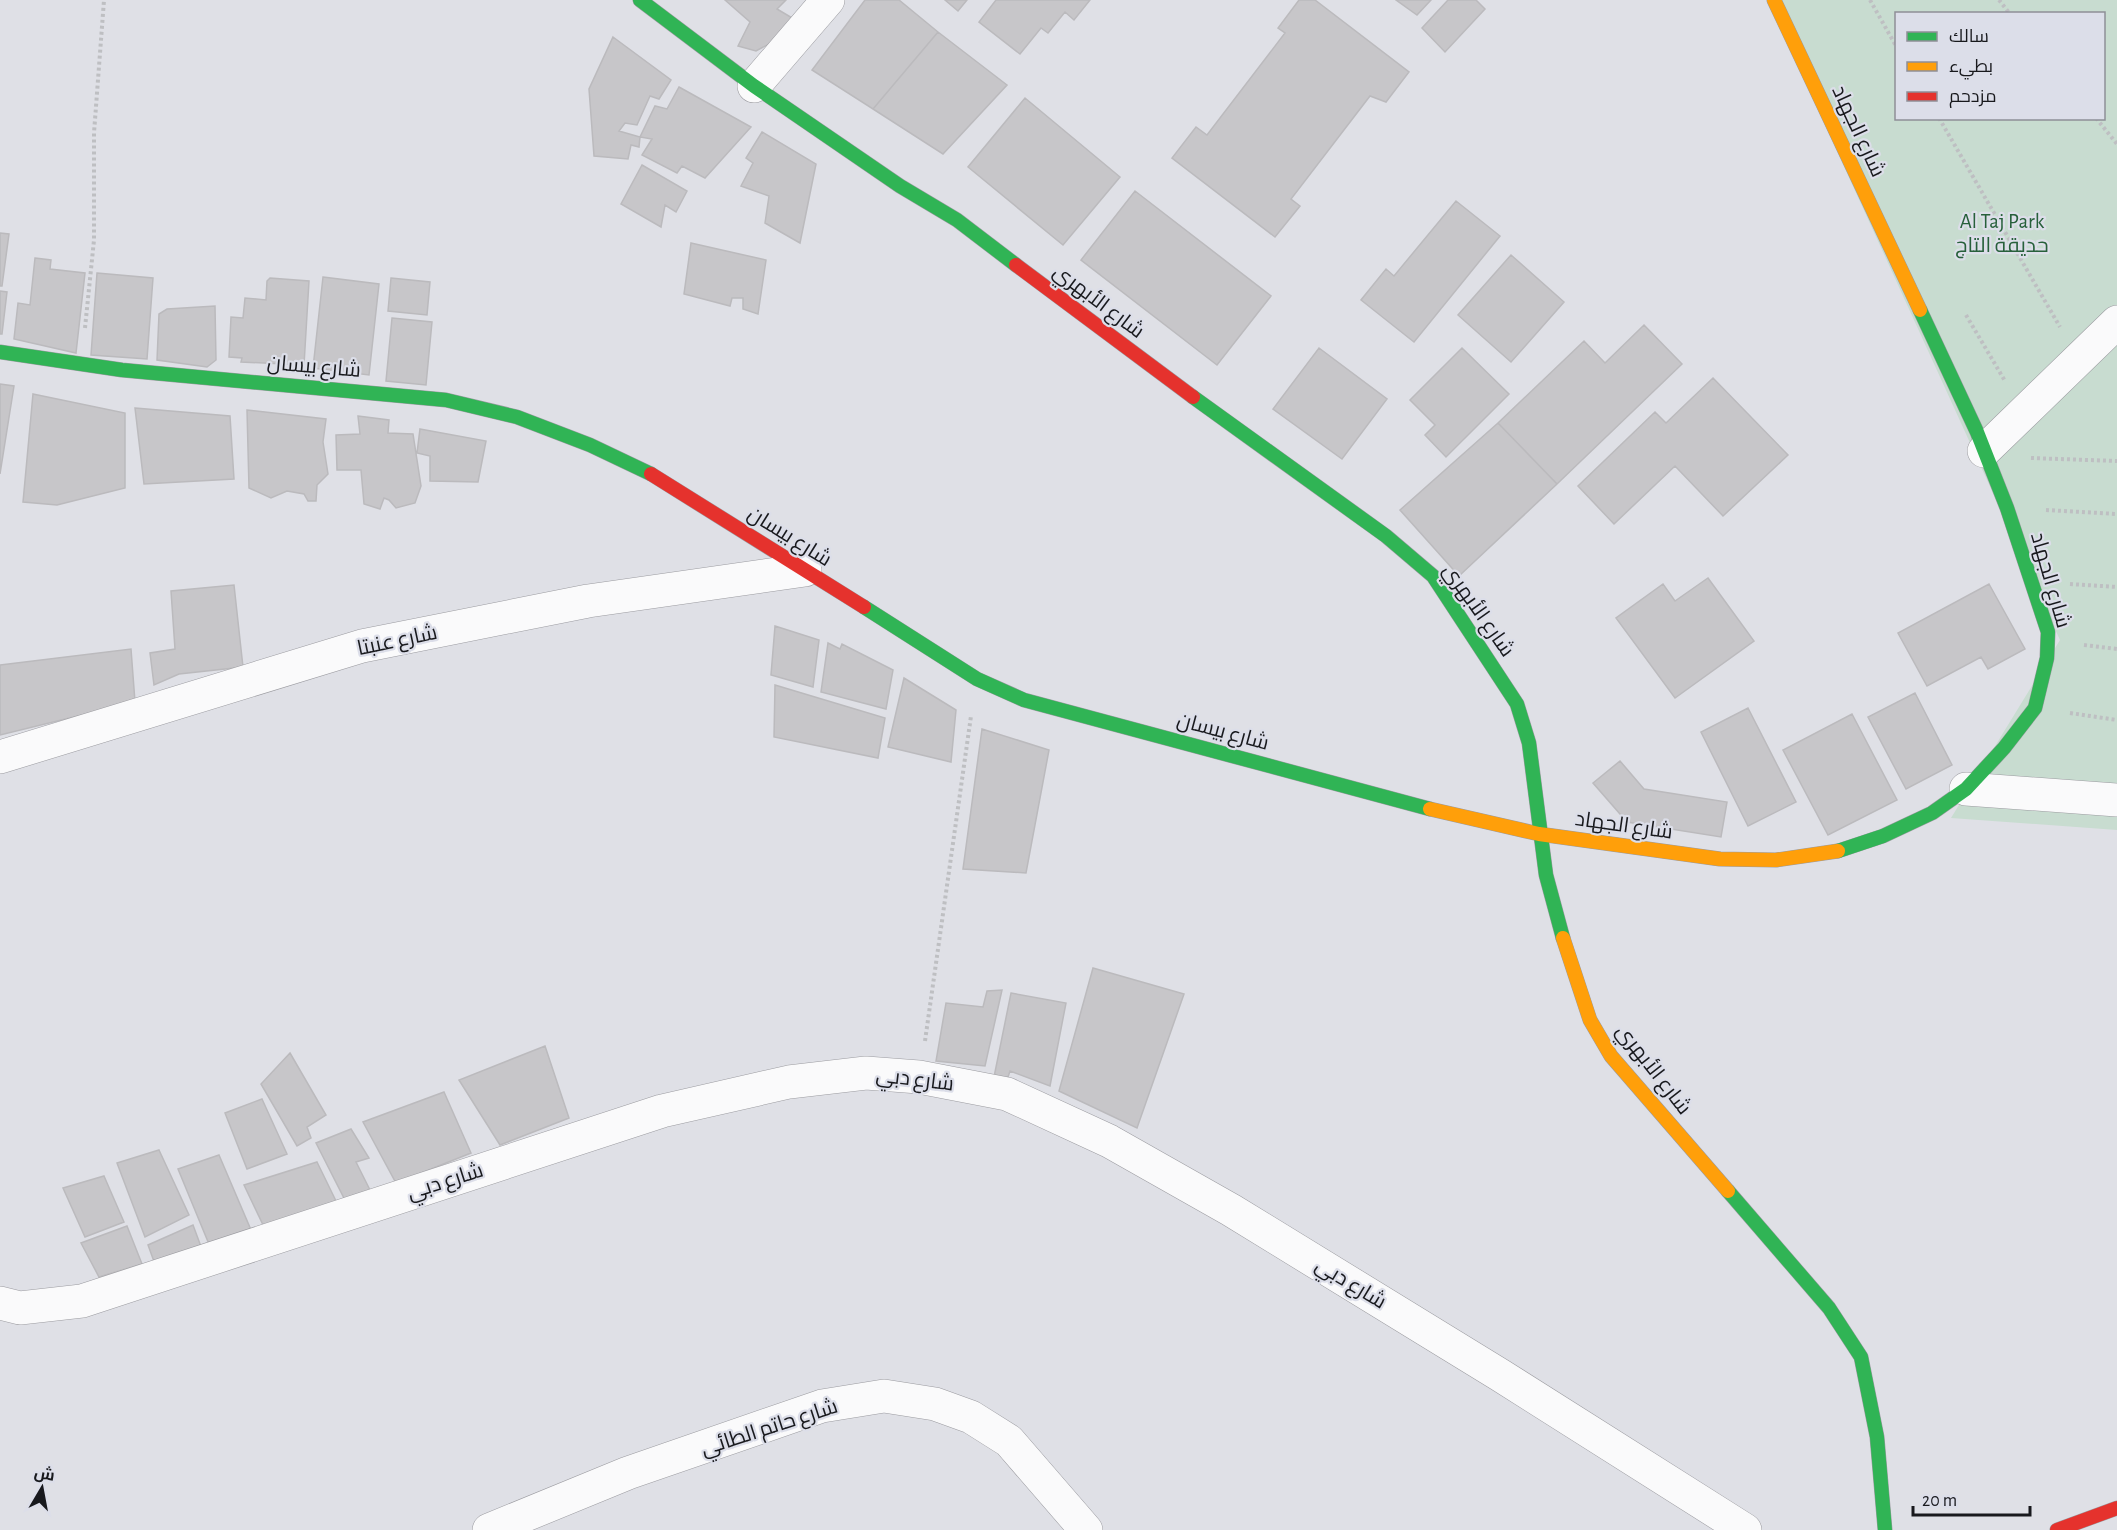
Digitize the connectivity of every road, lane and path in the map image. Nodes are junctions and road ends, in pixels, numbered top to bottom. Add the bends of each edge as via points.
1 (104, 0) edge
2 (640, 0) edge
3 (828, 0) edge
4 (1774, 0) edge
5 (1870, 0) edge
6 (1999, 0) edge
7 (2008, 12) edge
8 (1895, 44) edge
9 (754, 86) junction
10 (1940, 120) edge
11 (2098, 120) edge
12 (2117, 144) edge
13 (2117, 322) edge
14 (0, 352) edge
15 (2079, 359) junction
16 (82, 364) junction
17 (1985, 454) junction
18 (2117, 460) edge
19 (2007, 508) junction
20 (2117, 514) edge
21 (805, 570) junction
22 (2032, 581) junction
23 (2117, 587) edge
24 (977, 679) junction
25 (2035, 708) junction
26 (2117, 720) edge
27 (0, 757) edge
28 (1966, 789) junction
29 (2117, 800) edge
30 (1539, 834) junction
31 (919, 1077) junction
32 (0, 1303) edge
33 (2117, 1508) edge
34 (2097, 1517) junction
35 (489, 1530) edge
36 (1086, 1530) edge
37 (1745, 1530) edge
38 (1884, 1530) edge
39 (2057, 1530) edge
40 (2084, 1530) edge

1 - 16 path via 94,133 94,240
2 - 9 street, شارع الأبهري
3 - 9 street
4 - 17 street, شارع الجهاد
5 - 8 path
6 - 7 path
9 - 30 street, شارع الأبهري via 900,186 957,220 1177,386 1376,529 1433,576 1517,704 1537,789
10 - 15 path
11 - 12 path
13 - 15 street
14 - 16 street, شارع بيسان
15 - 17 street
16 - 21 street, شارع بيسان via 446,400 517,417 656,476
17 - 18 path
17 - 19 street, شارع الجهاد
19 - 20 path
19 - 22 street, شارع الجهاد
21 - 24 street, شارع بيسان
21 - 27 street, شارع عنبتا via 588,602 362,646
22 - 23 path
22 - 25 street, شارع الجهاد via 2048,632 2047,658
24 - 30 street, شارع بيسان via 1024,700 1401,802
24 - 31 path
25 - 26 path
25 - 28 street, شارع الجهاد
28 - 29 street
28 - 30 street, شارع الجهاد via 1932,813 1883,836 1829,854 1720,859
30 - 38 street, شارع الأبهري via 1569,963 1590,1020 1611,1056 1829,1308 1861,1357 1877,1437
31 - 32 street, شارع دبي via 866,1073 789,1082 672,1108 82,1301 20,1308
31 - 37 street, شارع دبي via 1007,1094 1109,1141 1231,1210
33 - 34 street
34 - 39 street
34 - 40 street
35 - 36 street, شارع حاتم الطائي via 628,1473 822,1406 884,1396 935,1404 971,1417 1009,1441

